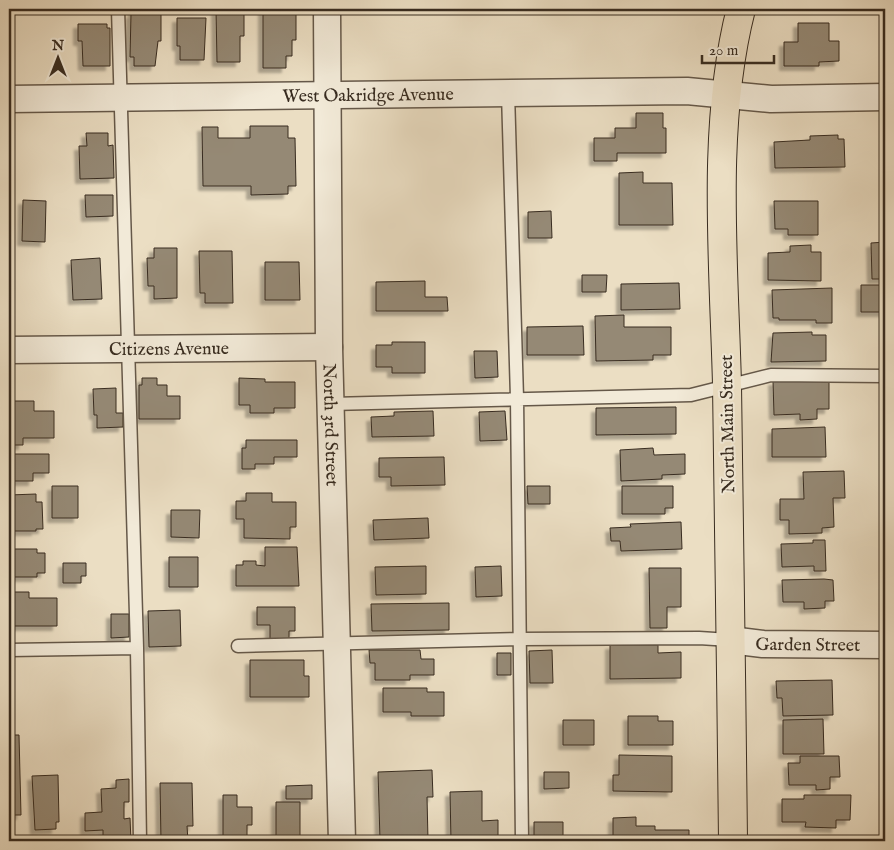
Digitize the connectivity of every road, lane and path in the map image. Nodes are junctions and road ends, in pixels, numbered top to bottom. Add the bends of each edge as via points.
1 (118, 9) edge
2 (327, 9) edge
3 (741, 9) edge
4 (508, 93) junction
5 (329, 95) junction
6 (727, 95) junction
7 (122, 97) junction
8 (885, 98) edge
9 (9, 99) edge
10 (329, 346) junction
11 (129, 348) junction
12 (9, 350) edge
13 (885, 376) edge
14 (727, 386) junction
15 (517, 398) junction
16 (331, 404) junction
17 (521, 639) junction
18 (730, 640) junction
19 (337, 643) junction
20 (885, 645) edge
21 (238, 646) dead end
22 (137, 648) junction
23 (9, 650) edge
24 (140, 841) edge
25 (342, 841) edge
26 (522, 841) edge
27 (733, 841) edge

1 - 7 lane
2 - 5 street, North 3rd Street
3 - 6 main road, North Main Street
4 - 5 street, West Oakridge Avenue
4 - 6 street, West Oakridge Avenue via 687,90
4 - 15 lane
5 - 7 street, West Oakridge Avenue
5 - 10 street, North 3rd Street
6 - 8 street, West Oakridge Avenue via 771,99
6 - 14 main road, North Main Street via 722,213
7 - 9 street, West Oakridge Avenue
7 - 11 lane
10 - 11 street, Citizens Avenue
10 - 16 street, North 3rd Street
11 - 12 street, Citizens Avenue
11 - 22 lane
13 - 14 lane via 771,375
14 - 15 lane via 691,395
14 - 18 main road, North Main Street
15 - 16 lane
15 - 17 lane
16 - 19 street, North 3rd Street
17 - 18 lane
17 - 19 lane
17 - 26 lane
18 - 20 street, Garden Street via 762,644
18 - 27 main road, North Main Street
19 - 21 lane
19 - 25 street, North 3rd Street
22 - 23 lane
22 - 24 lane

